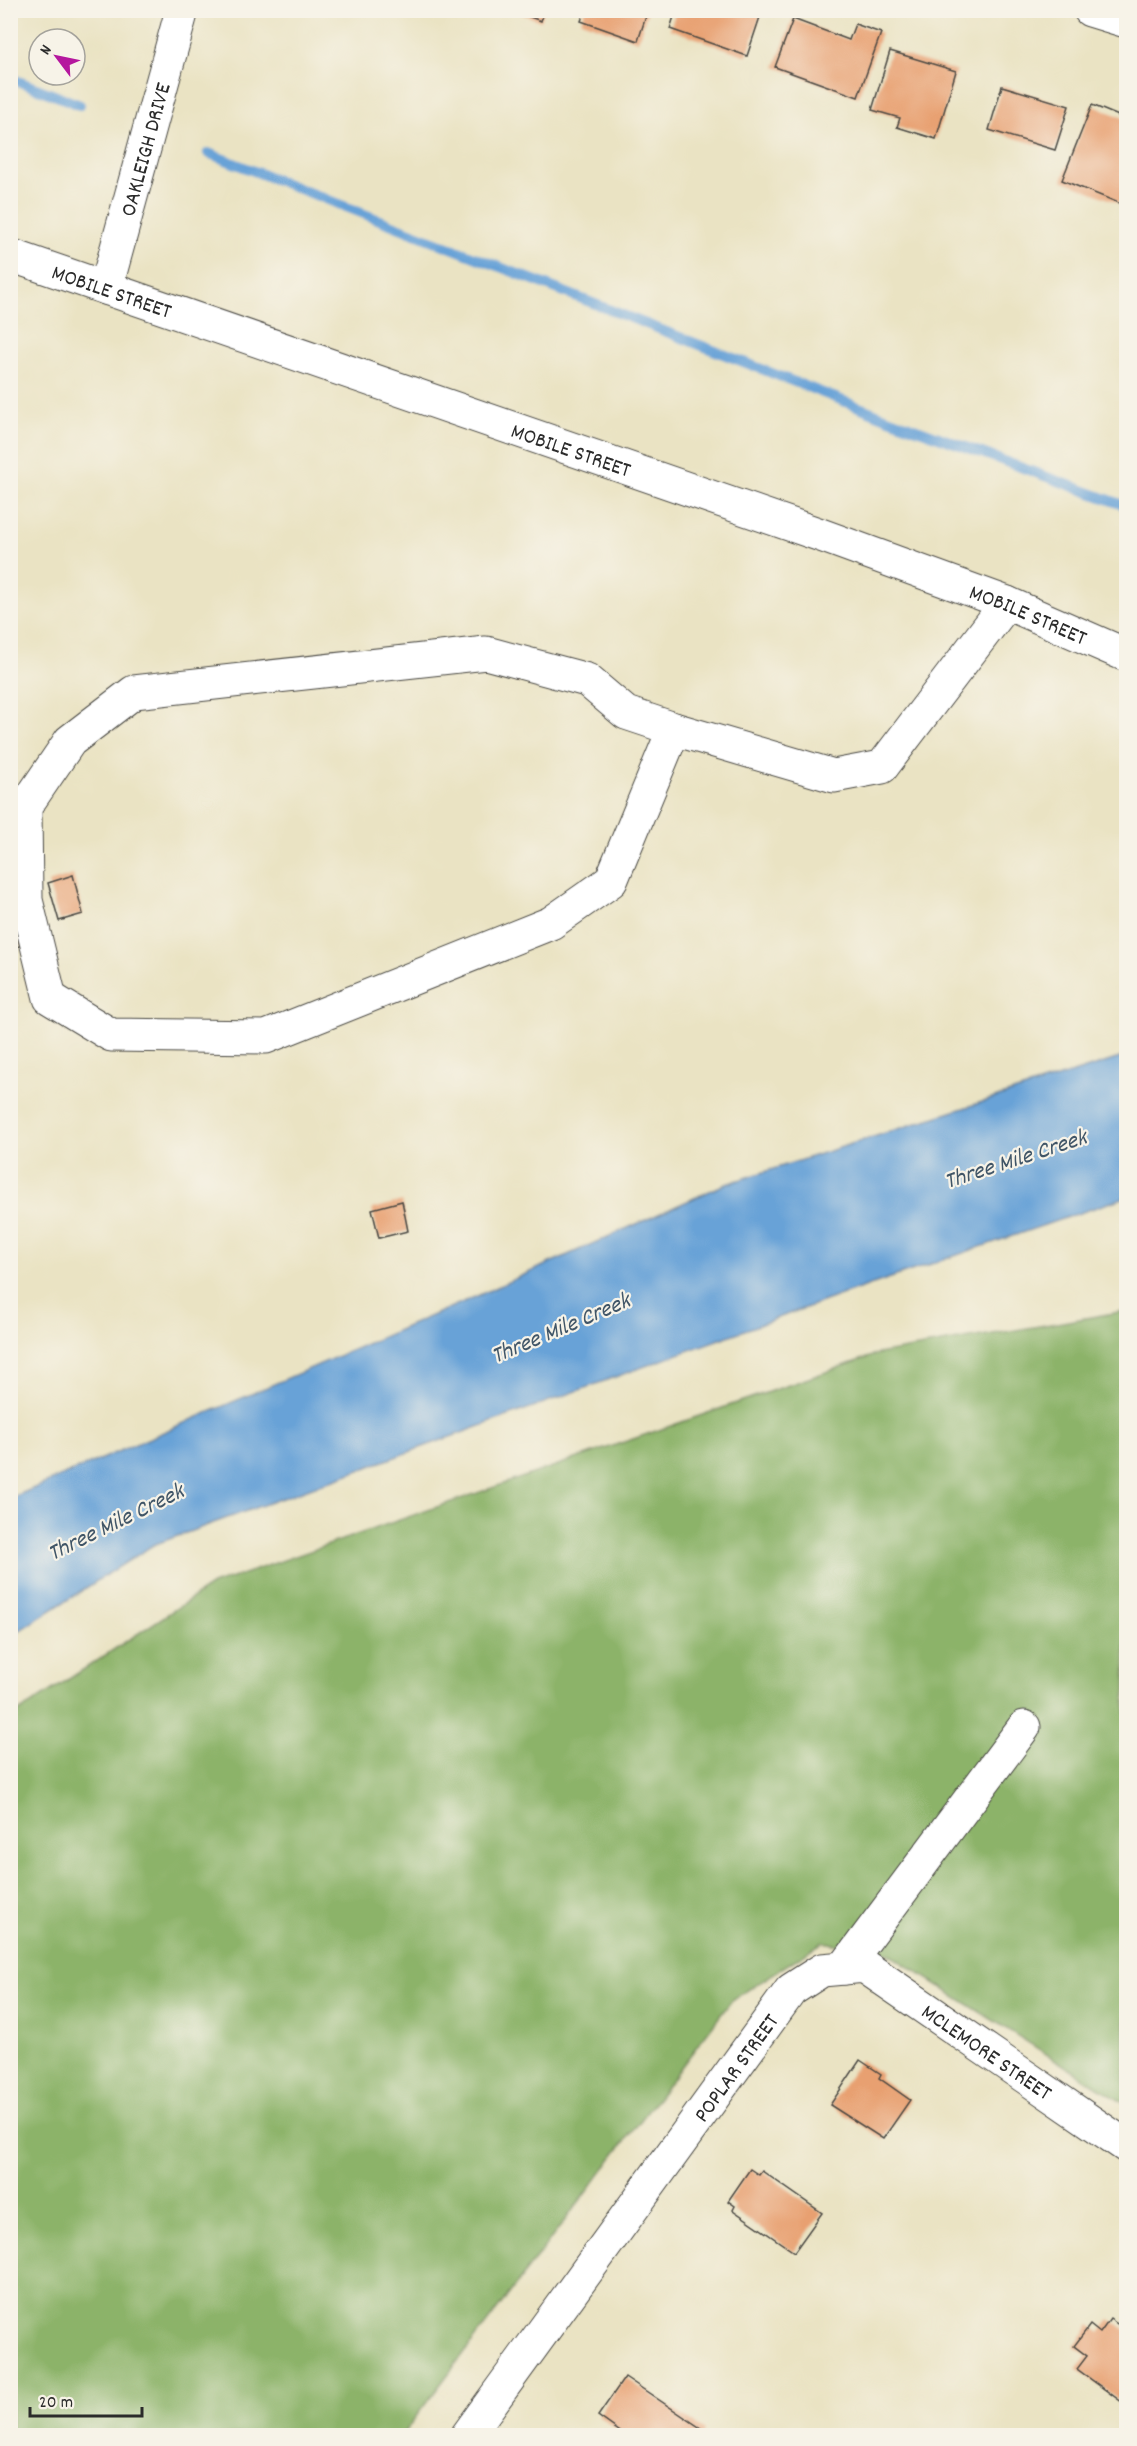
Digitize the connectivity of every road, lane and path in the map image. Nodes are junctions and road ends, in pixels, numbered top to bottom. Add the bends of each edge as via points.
1 (182, 10) edge
2 (1090, 10) edge
3 (1126, 21) edge
4 (10, 255) edge
5 (106, 288) junction
6 (1007, 603) junction
7 (1126, 655) edge
8 (674, 729) junction
9 (1024, 1727) dead end
10 (844, 1968) junction
11 (1126, 2146) edge
12 (467, 2436) edge

1 - 5 street, OAKLEIGH DRIVE
2 - 3 street
4 - 5 street, MOBILE STREET
5 - 6 street, MOBILE STREET
6 - 7 street, MOBILE STREET
6 - 8 street via 882,767 834,776
8 - 8 street via 626,713 587,680 486,653 134,692 70,741 25,807 26,900 50,998 111,1035 266,1037 551,923 611,881
9 - 10 street
10 - 11 street, MCLEMORE STREET via 864,1966
10 - 12 street, POPLAR STREET via 822,1970 790,1990

